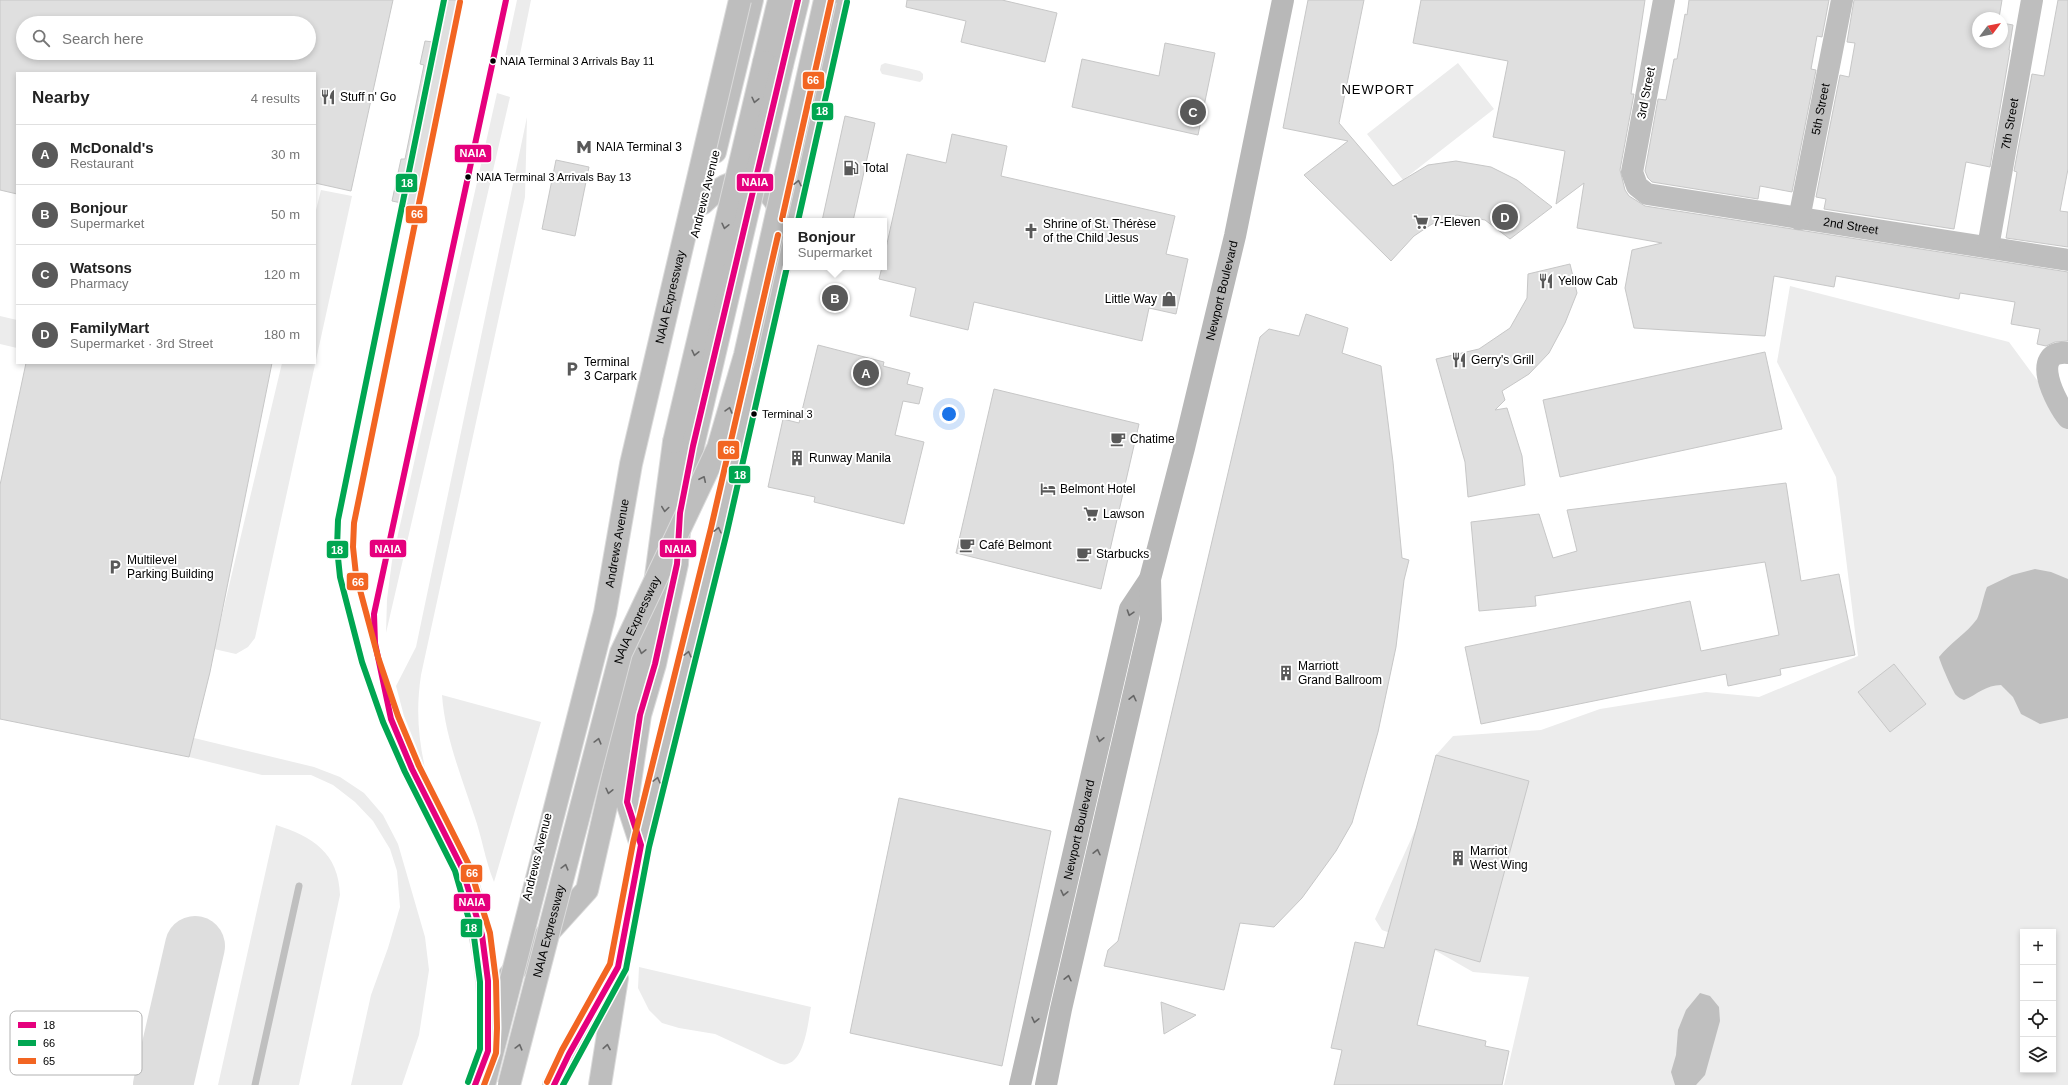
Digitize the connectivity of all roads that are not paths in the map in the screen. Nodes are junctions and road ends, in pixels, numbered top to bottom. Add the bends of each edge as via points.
1 (740, 0) edge
2 (752, 0) edge
3 (773, 0) edge
4 (779, 0) edge
5 (798, 0) edge
6 (825, 0) edge
7 (839, 0) edge
8 (1283, 0) edge
9 (1664, 0) edge
10 (1842, 0) edge
11 (2032, 0) edge
12 (768, 21) dead end
13 (1637, 186) joint
14 (702, 203) junction
15 (787, 218) edge
16 (790, 218) edge
17 (1799, 219) junction
18 (1988, 247) junction
19 (783, 250) edge
20 (2068, 260) edge
21 (2060, 354) edge
22 (2068, 418) edge
23 (684, 444) junction
24 (1150, 579) junction
25 (641, 845) junction
26 (462, 868) dead end
27 (618, 967) junction
28 (507, 977) junction
29 (488, 1051) junction
30 (475, 1085) edge
31 (484, 1085) edge
32 (509, 1085) edge
33 (554, 1085) edge
34 (600, 1085) edge
35 (1020, 1085) edge
36 (1046, 1085) edge

1 - 31 main road, NAIA Expressway, bridge via 631,464 605,613
2 - 14 main road, Andrews Avenue
3 - 12 main road
4 -> 23 main road, bridge
5 - 23 main road, bridge
32 -> 6 main road, NAIA Expressway, bridge via 621,653 718,448 745,355
16 -> 7 main road
8 - 24 street, Newport Boulevard via 1235,236
9 - 13 main road, 3rd Street via 1632,172
10 - 17 main road, 5th Street
11 - 18 main road, 7th Street
13 - 17 main road, 2nd Street via 1647,194
14 - 15 main road via 724,185 734,182 756,183 766,190
14 - 28 main road, Andrews Avenue
17 - 18 main road, 2nd Street
18 - 20 main road, 2nd Street
25 -> 19 main road via 719,530
21 - 22 main road via 2047,369 2049,384 2059,407
23 - 25 main road via 677,564 656,664 640,715 627,802
23 -> 28 main road via 653,599 587,890
24 -> 35 street, Newport Boulevard via 1130,609
36 -> 24 street, Newport Boulevard via 1061,1009 1151,619
25 - 27 main road
26 - 29 main road via 476,912 486,958 490,1004
27 - 33 main road
34 -> 27 main road
28 - 29 main road, Andrews Avenue
29 - 30 main road, Andrews Avenue

